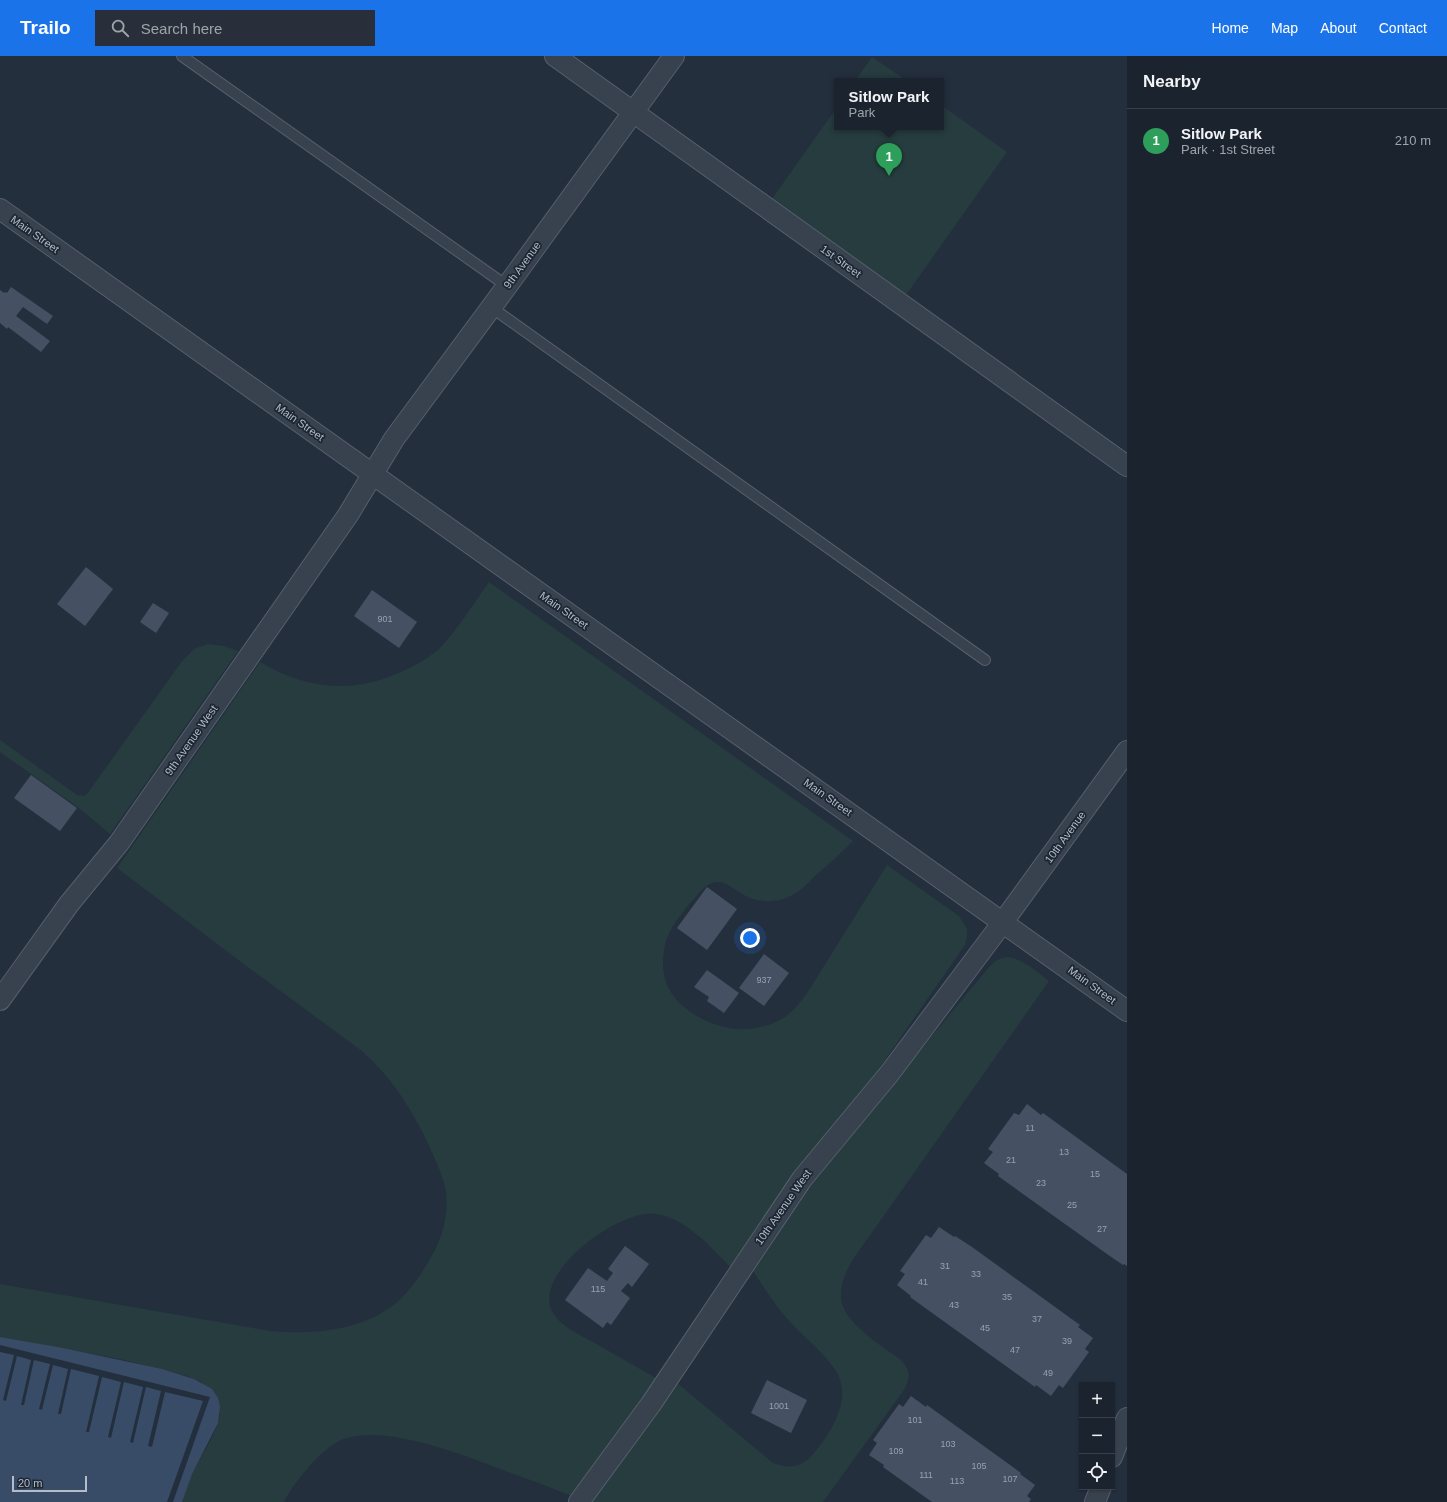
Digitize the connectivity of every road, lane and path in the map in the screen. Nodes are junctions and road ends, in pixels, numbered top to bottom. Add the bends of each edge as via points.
1 (182, 56) edge
2 (555, 56) edge
3 (674, 56) edge
4 (633, 112) junction
5 (0, 209) edge
6 (507, 286) junction
7 (491, 307) junction
8 (1127, 466) edge
9 (372, 474) junction
10 (985, 660) dead end
11 (1127, 752) edge
12 (1003, 922) junction
13 (0, 1000) edge
14 (1127, 1011) edge
15 (1127, 1418) edge
16 (1114, 1454) edge
17 (1100, 1490) edge
18 (579, 1502) edge
19 (1095, 1502) edge

1 - 6 lane
2 - 4 street, 1st Street
3 - 4 street, 9th Avenue
4 - 6 street, 9th Avenue
4 - 8 street, 1st Street
5 - 9 street, Main Street
6 - 7 street, 9th Avenue
7 - 9 street, 9th Avenue via 394,439
7 - 10 lane
9 - 12 street, Main Street
9 - 13 street, 9th Avenue West via 343,521 119,843 69,904
11 - 12 street, 10th Avenue
12 - 14 street, Main Street
12 - 18 street, 10th Avenue West via 889,1074 802,1179 651,1404
15 - 16 street
17 - 19 street

